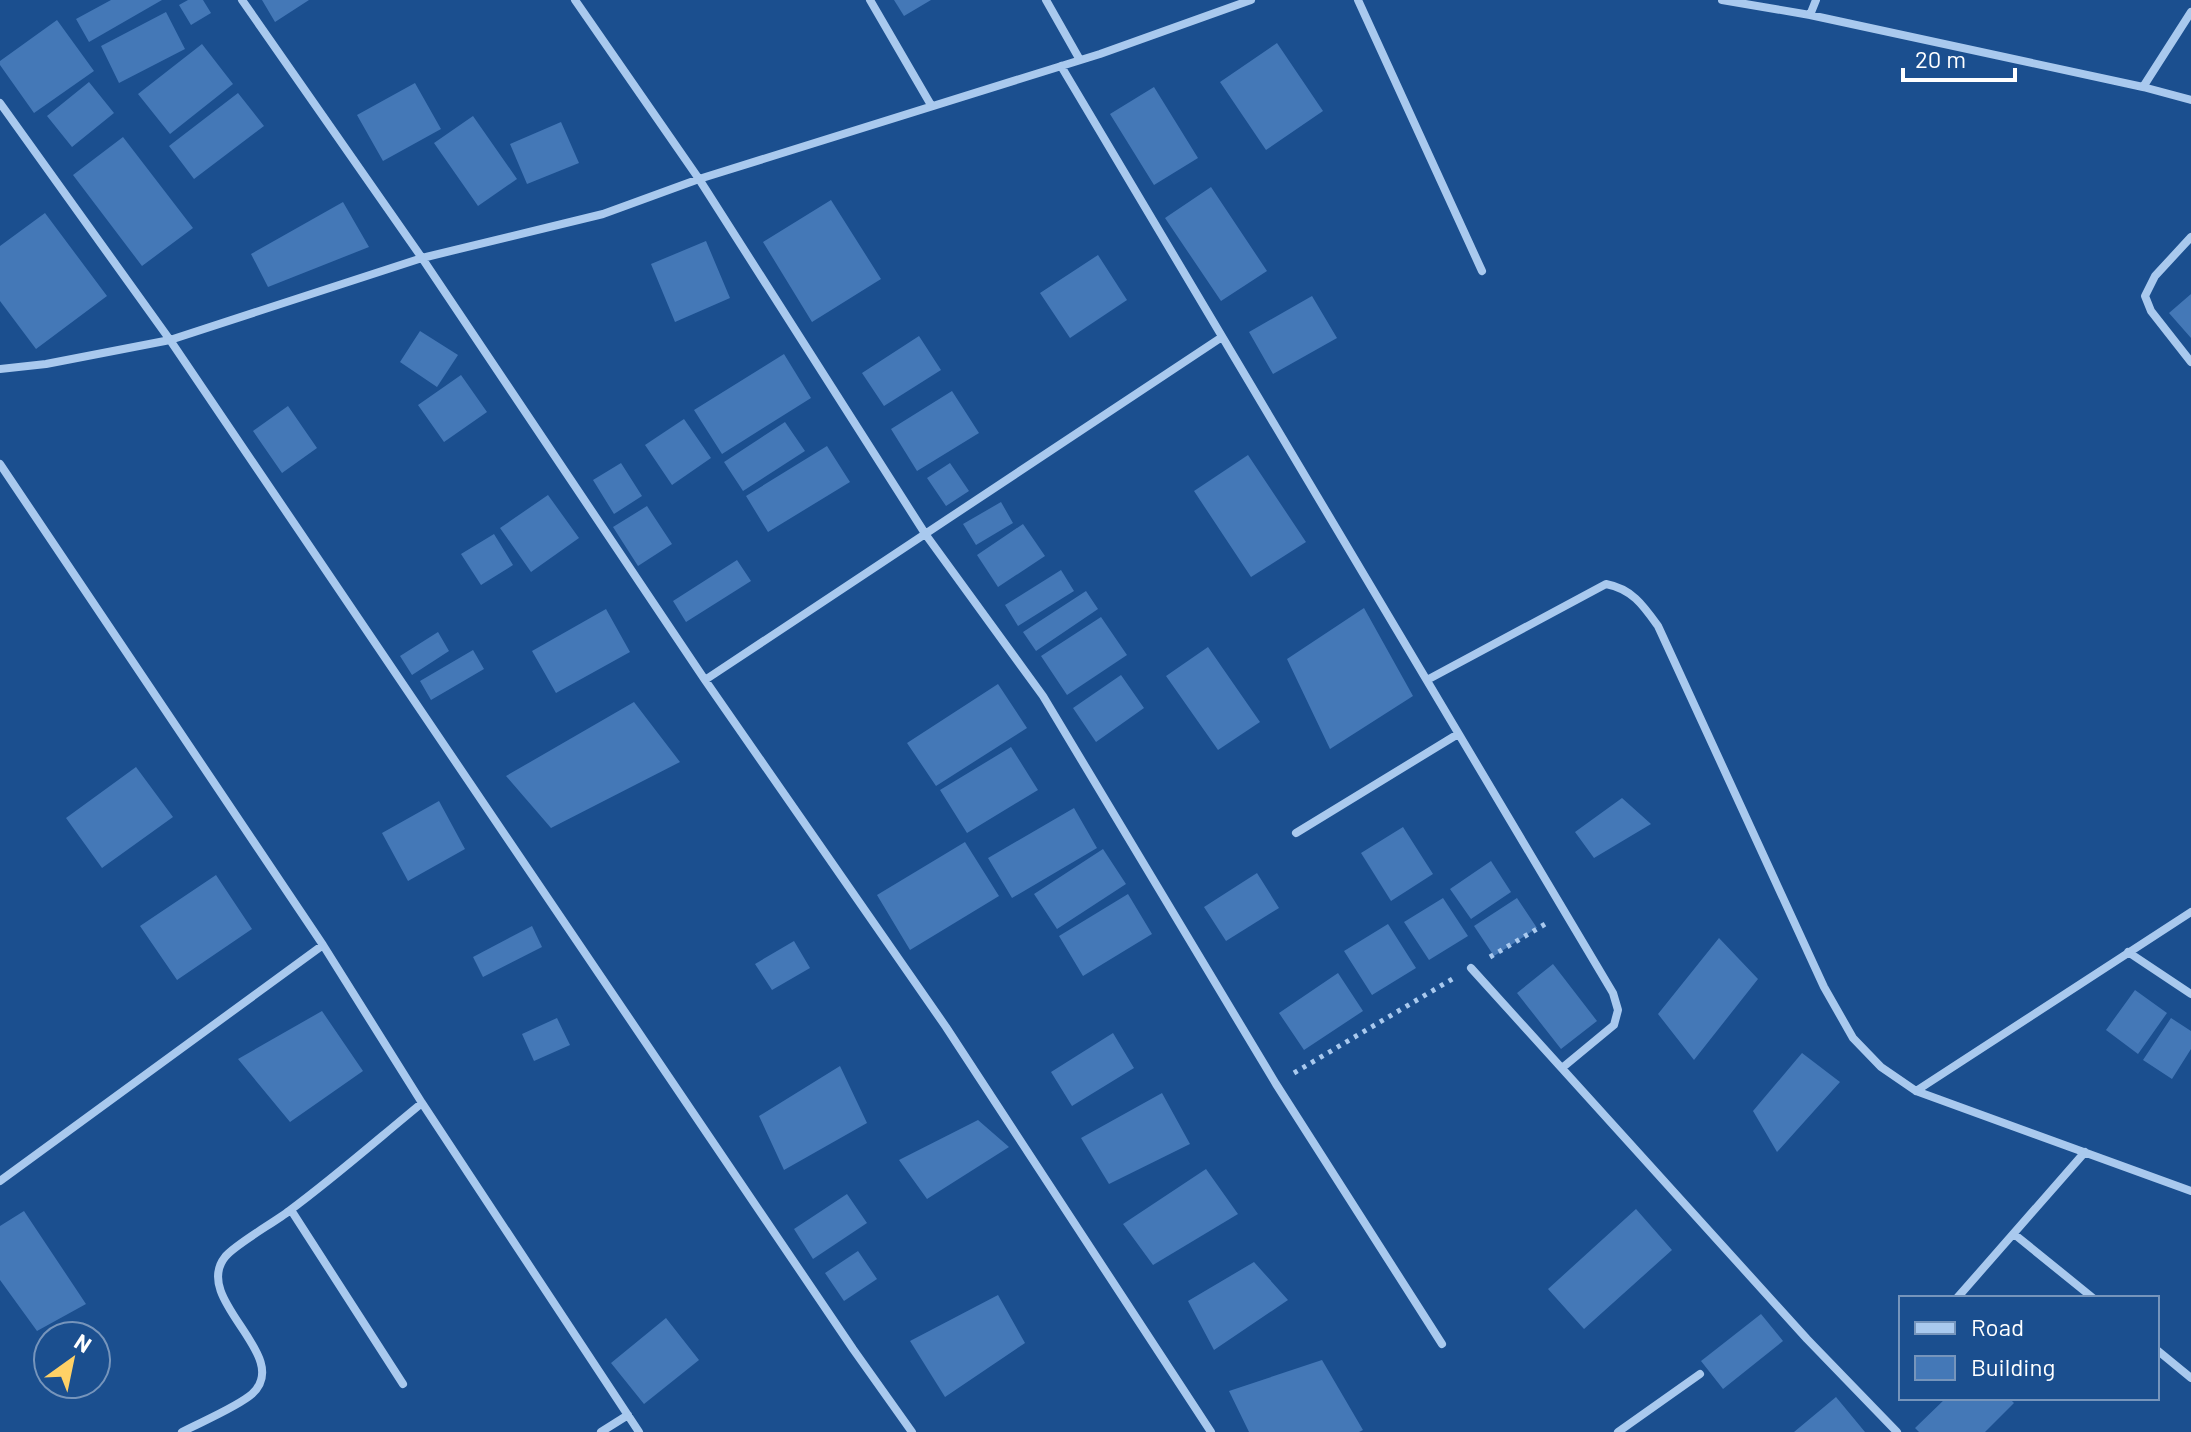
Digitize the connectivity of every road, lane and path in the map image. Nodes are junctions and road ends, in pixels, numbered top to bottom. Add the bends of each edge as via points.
1 (242, 0) edge
2 (575, 0) edge
3 (870, 0) edge
4 (1046, 0) edge
5 (1251, 0) edge
6 (1358, 0) edge
7 (1722, 0) edge
8 (1816, 0) edge
9 (2191, 12) edge
10 (1810, 15) junction
11 (1080, 60) junction
12 (1061, 66) junction
13 (2143, 87) junction
14 (2191, 100) edge
15 (0, 103) edge
16 (931, 105) junction
17 (699, 179) junction
18 (2191, 237) edge
19 (422, 258) junction
20 (1482, 271) dead end
21 (1222, 337) junction
22 (170, 340) junction
23 (2191, 362) edge
24 (0, 369) edge
25 (0, 464) edge
26 (926, 535) junction
27 (705, 680) junction
28 (1427, 680) junction
29 (1458, 734) junction
30 (1296, 833) dead end
31 (2191, 912) edge
32 (1564, 913) junction
33 (323, 945) junction
34 (2128, 952) junction
35 (1471, 968) junction
36 (2191, 994) edge
37 (1562, 1068) junction
38 (1276, 1084) junction
39 (1916, 1091) junction
40 (422, 1103) junction
41 (2085, 1152) junction
42 (0, 1181) edge
43 (2191, 1191) edge
44 (291, 1210) junction
45 (2014, 1234) junction
46 (1959, 1296) edge
47 (2091, 1296) edge
48 (1442, 1344) dead end
49 (2159, 1352) edge
50 (1700, 1374) dead end
51 (2191, 1378) edge
52 (403, 1384) dead end
53 (628, 1415) junction
54 (182, 1432) edge
55 (601, 1432) edge
56 (639, 1432) edge
57 (912, 1432) edge
58 (1211, 1432) edge
59 (1618, 1432) edge
60 (1897, 1432) edge

1 - 19 street
2 - 17 street
3 - 16 street
4 - 11 street
5 - 11 street
6 - 20 street
7 - 10 street
8 - 10 street
9 - 13 street
10 - 13 street
11 - 12 street
12 - 16 street
12 - 21 street
13 - 14 street
15 - 22 street
16 - 17 street
17 - 19 street via 603,214
17 - 26 street
18 - 23 street via 2155,276 2145,296
19 - 22 street
19 - 27 street
21 - 26 street
21 - 28 street
22 - 24 street
22 - 57 street
25 - 33 street
26 - 27 street
26 - 38 street via 1043,696
27 - 58 street via 946,1027
28 - 29 street
28 - 39 street via 1606,584 1622,587 1640,600 1658,626 1824,987 1853,1038 1881,1067
29 - 30 street
29 - 32 street
31 - 34 street
32 - 35 path
32 - 37 street via 1618,1010 1614,1025
33 - 40 street
33 - 42 street
34 - 36 street
34 - 39 street
35 - 37 street
35 - 38 path
37 - 60 street
38 - 48 street
39 - 41 street
40 - 44 street
40 - 53 street
41 - 43 street
41 - 45 street
44 - 52 street
44 - 54 street via 225,1257 217,1274 222,1296 258,1355 262,1381 251,1395
45 - 46 street
45 - 47 street
49 - 51 street
50 - 59 street
53 - 55 street
53 - 56 street

